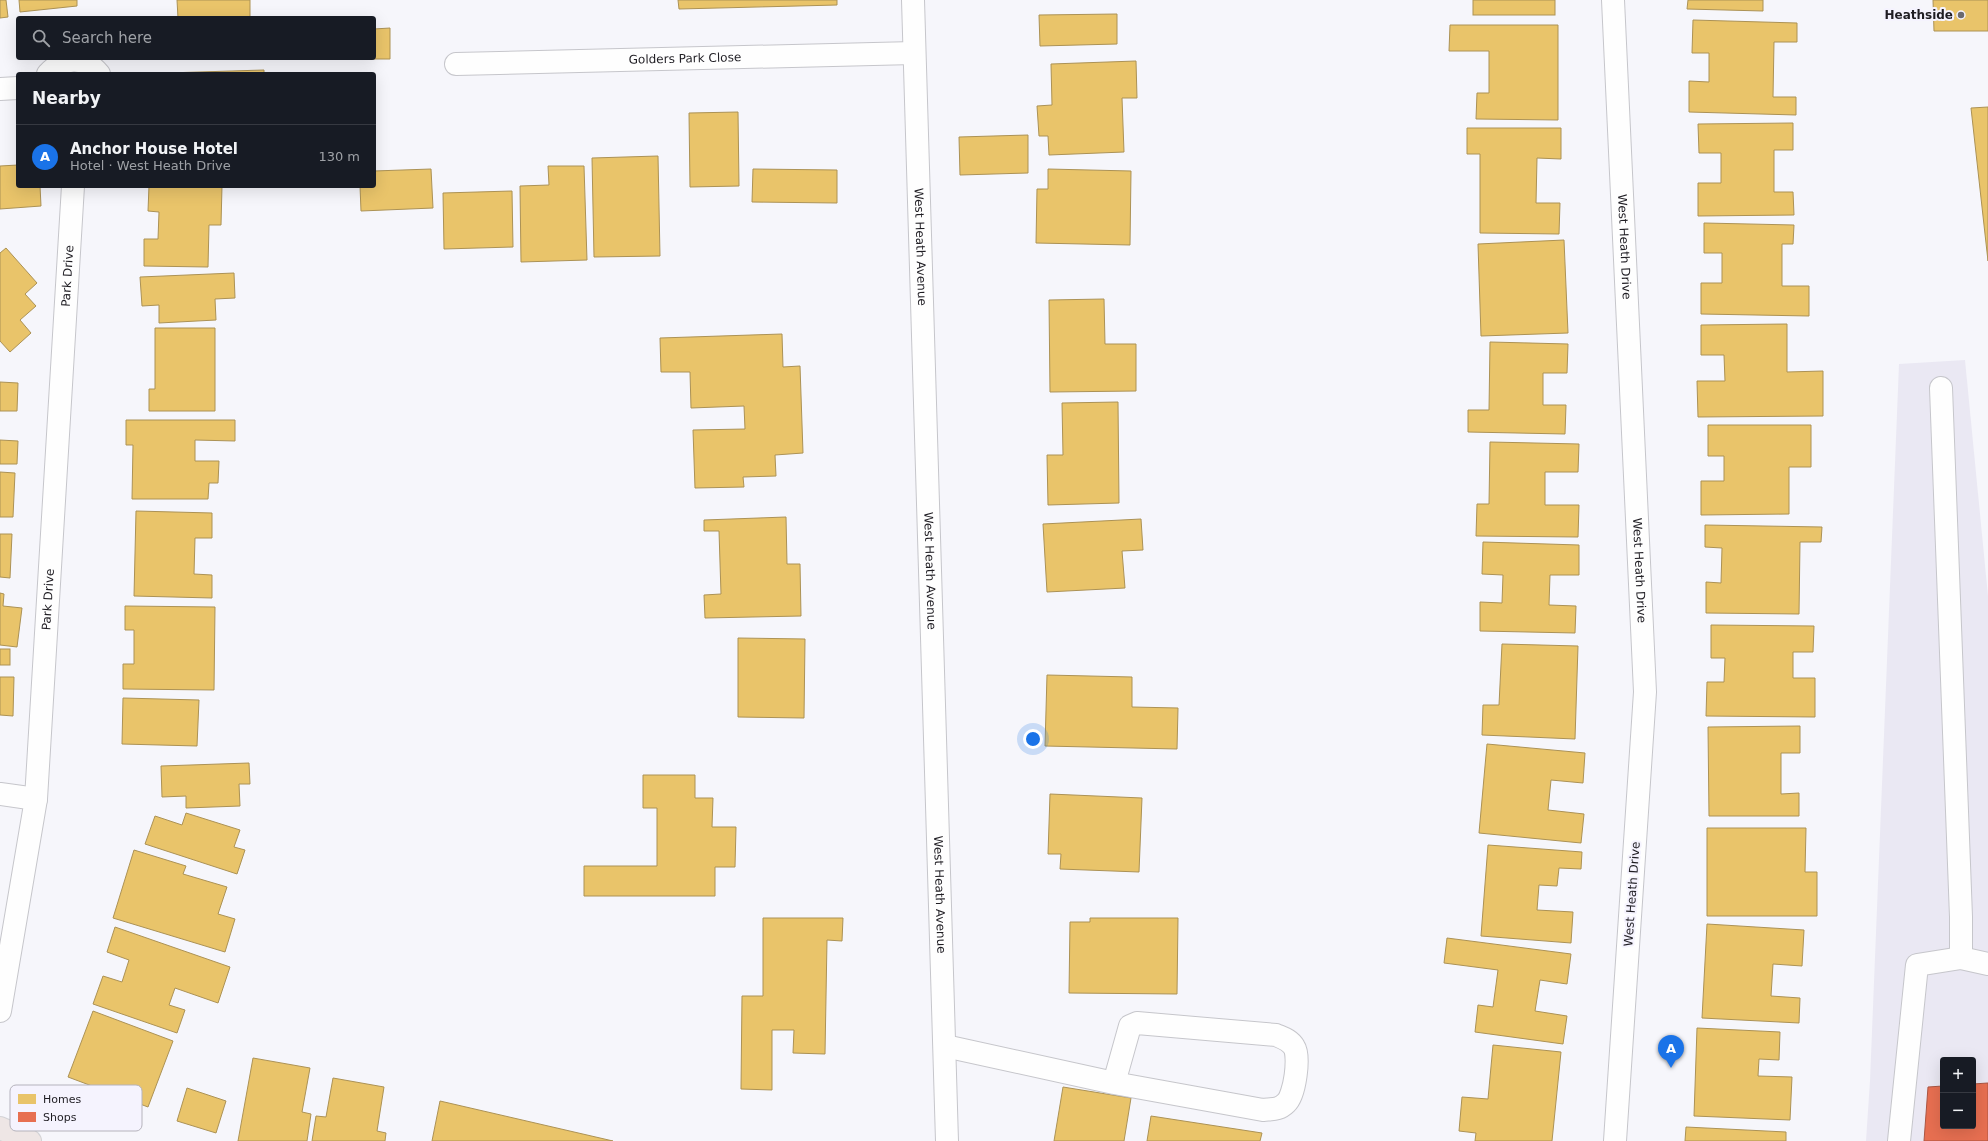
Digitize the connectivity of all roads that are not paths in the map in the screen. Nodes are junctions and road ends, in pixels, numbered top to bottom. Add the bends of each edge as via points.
1 (913, 0) edge
2 (1613, 0) edge
3 (914, 53) junction
4 (456, 64) dead end
5 (97, 71) edge
6 (50, 72) edge
7 (16, 88) edge
8 (0, 89) edge
9 (73, 188) edge
10 (1941, 388) dead end
11 (0, 794) edge
12 (36, 799) junction
13 (1961, 958) junction
14 (1988, 964) edge
15 (0, 1011) edge
16 (945, 1046) junction
17 (1114, 1083) junction
18 (0, 1128) edge
19 (30, 1141) edge
20 (947, 1141) edge
21 (1615, 1141) edge
22 (1899, 1141) edge

1 - 3 street, West Heath Avenue
2 - 21 street, West Heath Drive via 1645,692
3 - 4 street, Golders Park Close
3 - 16 street, West Heath Avenue
5 - 6 street via 82,61 68,61
7 - 8 street
9 - 12 street, Park Drive
10 - 13 street via 1962,917
11 - 12 street
12 - 15 street, Park Drive
13 - 14 street
13 - 22 street via 1917,964
16 - 17 street
16 - 20 street, West Heath Avenue
17 - 17 street via 1246,1108 1279,1108 1288,1102 1293,1089 1298,1057 1287,1039 1276,1035 1137,1023 1130,1026
18 - 19 main road

